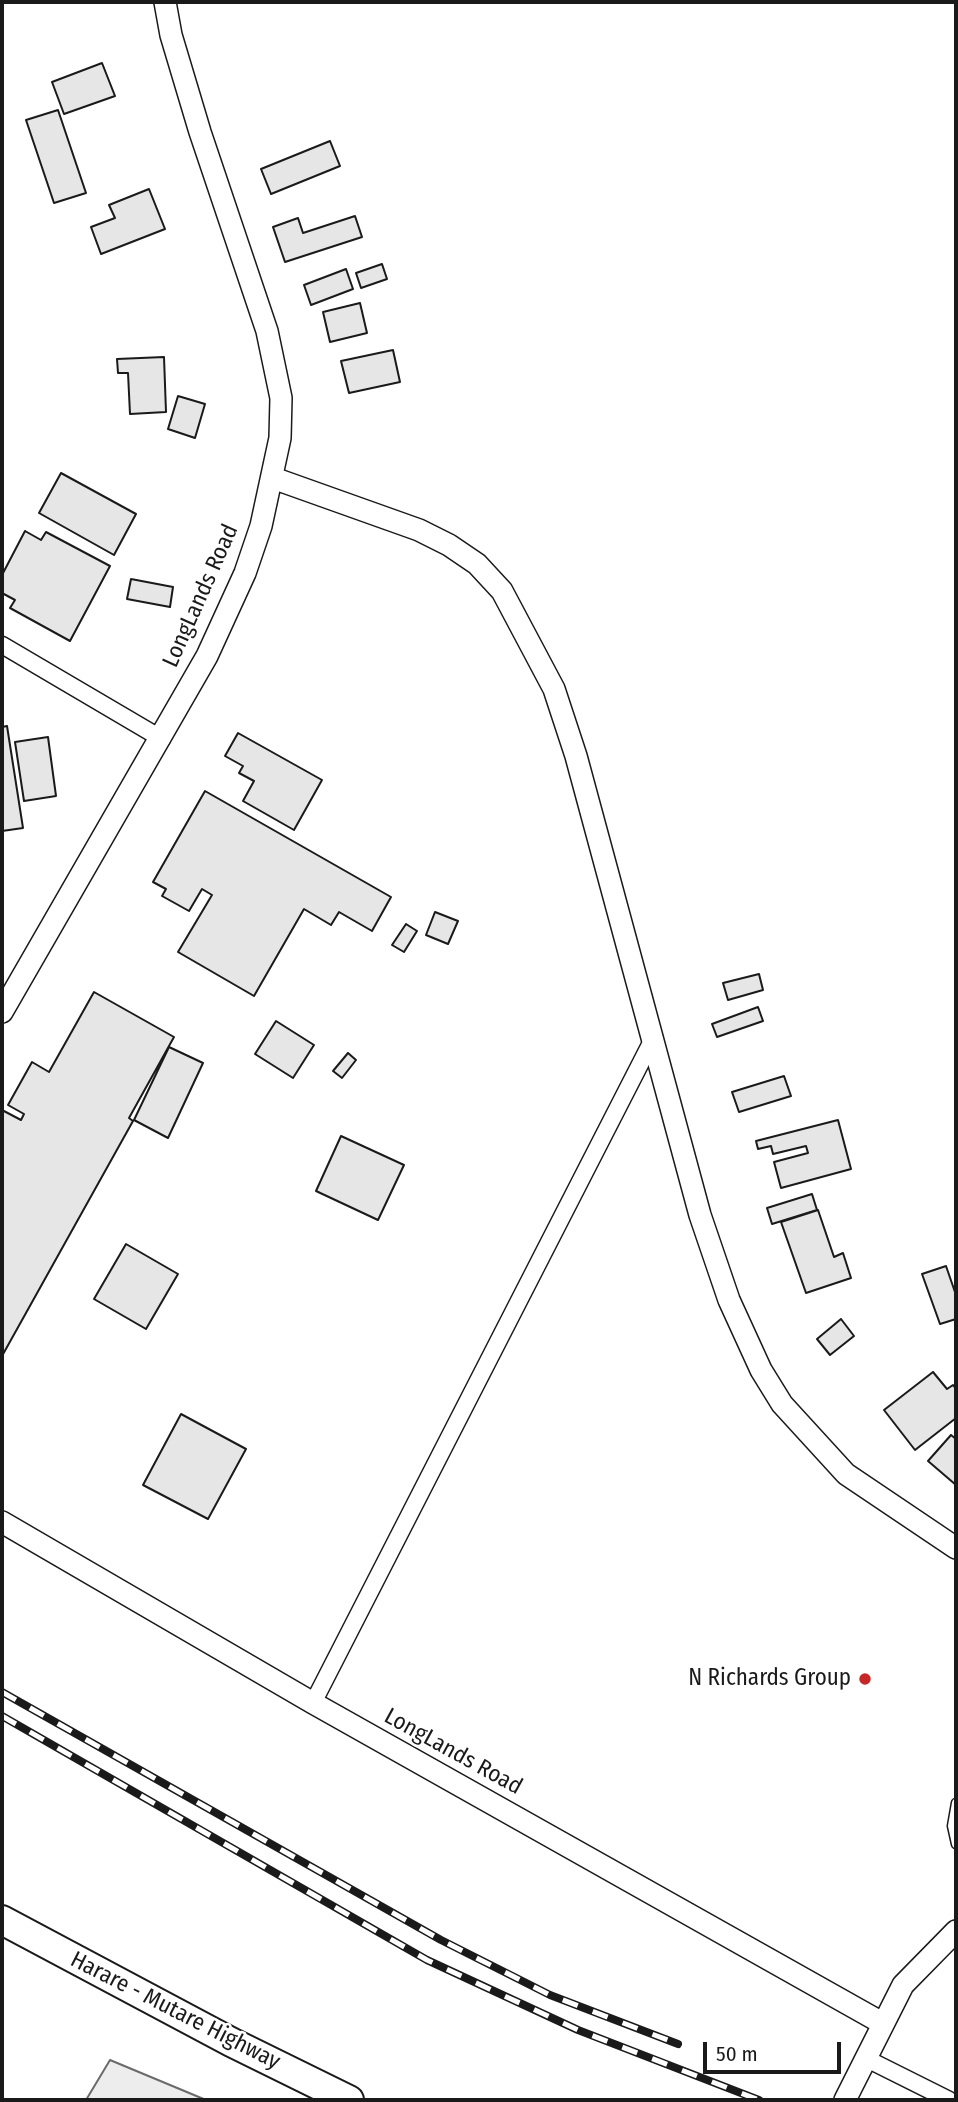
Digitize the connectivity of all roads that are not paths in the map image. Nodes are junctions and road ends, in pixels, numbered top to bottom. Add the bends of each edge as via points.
1 (165, 2) edge
2 (273, 478) junction
3 (2, 645) edge
4 (162, 739) junction
5 (2, 1012) edge
6 (653, 1039) junction
7 (2, 1522) edge
8 (956, 1548) edge
9 (313, 1703) junction
10 (956, 1803) edge
11 (956, 1844) edge
12 (2, 1920) edge
13 (956, 1931) edge
14 (881, 2023) junction
15 (865, 2058) junction
16 (349, 2100) edge
17 (845, 2100) edge
18 (949, 2100) edge

1 - 2 street, LongLands Road via 200,132 267,331 281,398
2 - 4 street, LongLands Road via 245,573
2 - 6 street via 439,540 477,564 502,591 554,689
3 - 4 street
4 - 5 street, LongLands Road
6 - 8 street via 700,1215 729,1300 761,1370 782,1404 846,1474
6 - 9 street
7 - 9 street, LongLands Road
9 - 14 street, LongLands Road
10 - 11 lane via 952,1826
12 - 16 highway, Harare - Mutare Highway
13 - 14 street via 903,1985
14 - 15 street
15 - 17 street
15 - 18 street

